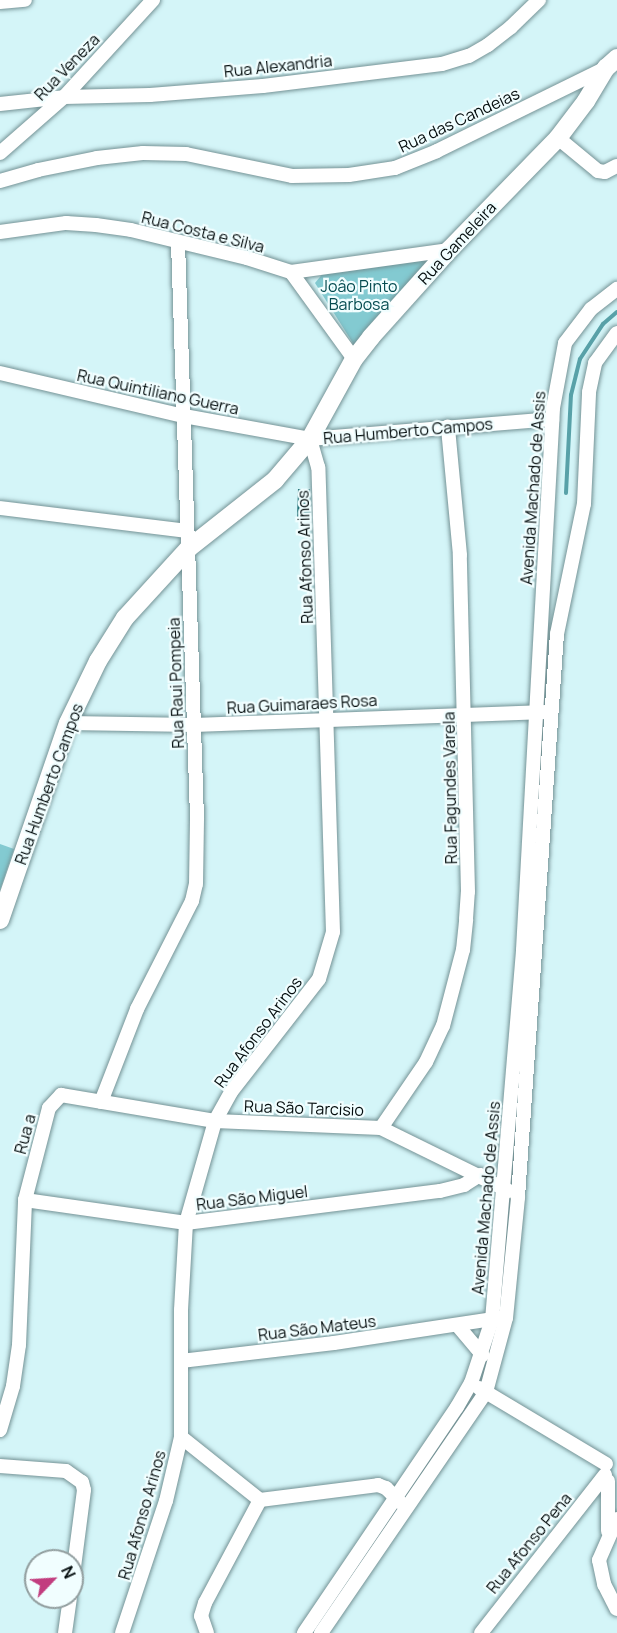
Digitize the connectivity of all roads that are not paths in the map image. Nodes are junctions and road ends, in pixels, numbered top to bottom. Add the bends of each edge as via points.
1 (25, 0) edge
2 (153, 0) edge
3 (539, 0) edge
4 (0, 2) edge
5 (611, 63) edge
6 (64, 97) junction
7 (0, 104) edge
8 (558, 138) junction
9 (0, 153) edge
10 (617, 166) edge
11 (0, 181) edge
12 (0, 232) edge
13 (178, 243) junction
14 (449, 250) junction
15 (291, 272) junction
16 (617, 288) edge
17 (617, 333) edge
18 (354, 359) junction
19 (0, 373) edge
20 (184, 416) junction
21 (552, 419) junction
22 (448, 427) junction
23 (310, 438) junction
24 (0, 508) edge
25 (188, 539) junction
26 (544, 712) junction
27 (464, 714) junction
28 (327, 719) junction
29 (68, 723) junction
30 (194, 725) junction
31 (0, 920) edge
32 (57, 1098) joint
33 (101, 1102) junction
34 (215, 1121) junction
35 (381, 1128) junction
36 (480, 1175) junction
37 (503, 1188) junction
38 (518, 1197) junction
39 (25, 1200) junction
40 (186, 1223) junction
41 (499, 1319) junction
42 (458, 1326) junction
43 (482, 1355) junction
44 (181, 1361) junction
45 (471, 1383) junction
46 (486, 1392) junction
47 (0, 1430) edge
48 (181, 1437) junction
49 (0, 1466) edge
50 (611, 1472) edge
51 (397, 1497) junction
52 (260, 1500) junction
53 (406, 1511) junction
54 (617, 1519) edge
55 (608, 1536) junction
56 (76, 1549) edge
57 (68, 1609) edge
58 (617, 1609) edge
59 (65, 1633) edge
60 (122, 1633) edge
61 (207, 1633) edge
62 (304, 1633) edge
63 (321, 1633) edge
64 (481, 1633) edge

1 - 4 street
2 - 6 street, Rua Veneza
3 - 6 street, Rua Alexandria via 488,45 442,64 263,86
5 - 8 main road, Rua Gameleira
5 - 11 street, Rua das Candeias via 437,151 395,168 349,175 292,176 186,154 143,153 77,162
6 - 7 street, Rua Alexandria
6 - 9 street, Rua Veneza
8 - 10 street via 598,171
8 - 14 main road, Rua Gameleira
12 - 13 street, Rua Costa e Silva via 66,224 96,225
13 - 15 street, Rua Costa e Silva
13 - 20 street, Rua Raui Pompeia
14 - 15 street
14 - 18 main road, Rua Gameleira
15 - 18 street
16 - 21 street, Avenida Machado de Assis via 591,309 565,343
17 - 26 street, Avenida Machado de Assis via 596,363 589,392 584,504
18 - 23 main road, Rua Gameleira
19 - 20 street, Rua Quintiliano Guerra
20 - 23 street, Rua Quintiliano Guerra
20 - 25 street, Rua Raui Pompeia
21 - 22 street, Rua Humberto Campos
21 - 26 street, Avenida Machado de Assis via 542,563
22 - 23 street, Rua Humberto Campos
22 - 27 street, Rua Fagundes Varela via 460,555
23 - 25 main road, Rua Humberto Campos via 275,480
23 - 28 street, Rua Afonso Arinos via 318,467
24 - 25 street
25 - 29 main road, Rua Humberto Campos via 125,618 98,661
25 - 30 street, Rua Raui Pompeia
26 - 27 street, Rua Guimaraes Rosa
26 - 37 street, Avenida Machado de Assis
26 - 38 street, Avenida Machado de Assis
27 - 28 street, Rua Guimaraes Rosa
27 - 35 street, Rua Fagundes Varela via 468,892 463,950 443,1026 426,1062
28 - 30 street, Rua Guimaraes Rosa
28 - 34 street, Rua Afonso Arinos via 334,911 328,954 319,979 237,1083
29 - 30 street, Rua Guimaraes Rosa
29 - 31 main road, Rua Humberto Campos
30 - 33 street, Rua Raui Pompeia via 197,852 192,901 137,1009
32 - 33 street, Rua São Tarcisio via 70,1095
32 - 39 street, Rua a via 49,1108
33 - 34 street, Rua São Tarcisio
34 - 35 street, Rua São Tarcisio
34 - 40 street, Rua Afonso Arinos
35 - 36 street, Rua São Tarcisio
36 - 37 street, Rua São Tarcisio
36 - 40 street, Rua São Miguel via 464,1185 440,1191
37 - 38 street, Rua São Tarcisio
37 - 41 street, Avenida Machado de Assis
38 - 41 street, Avenida Machado de Assis
39 - 40 street, Rua São Miguel
39 - 47 street, Rua a via 19,1345 13,1386
40 - 44 street, Rua Afonso Arinos
41 - 42 street, Rua São Mateus
41 - 43 street, Avenida Machado de Assis
41 - 46 street, Avenida Machado de Assis
42 - 43 street
42 - 44 street, Rua São Mateus
43 - 45 street, Avenida Machado de Assis
44 - 48 street, Rua Afonso Arinos
45 - 46 street
45 - 51 street, Avenida Machado de Assis
46 - 50 street
46 - 53 street, Avenida Machado de Assis
48 - 52 street
48 - 60 street, Rua Afonso Arinos via 166,1502
49 - 56 street via 66,1471 79,1478 84,1490
50 - 55 street
50 - 64 street, Rua Afonso Pena
51 - 52 street via 378,1485
51 - 53 street
51 - 62 street, Avenida Machado de Assis
52 - 61 street via 205,1603 201,1616
53 - 63 street, Avenida Machado de Assis
54 - 55 street
55 - 58 street via 599,1560 604,1584
57 - 59 street

